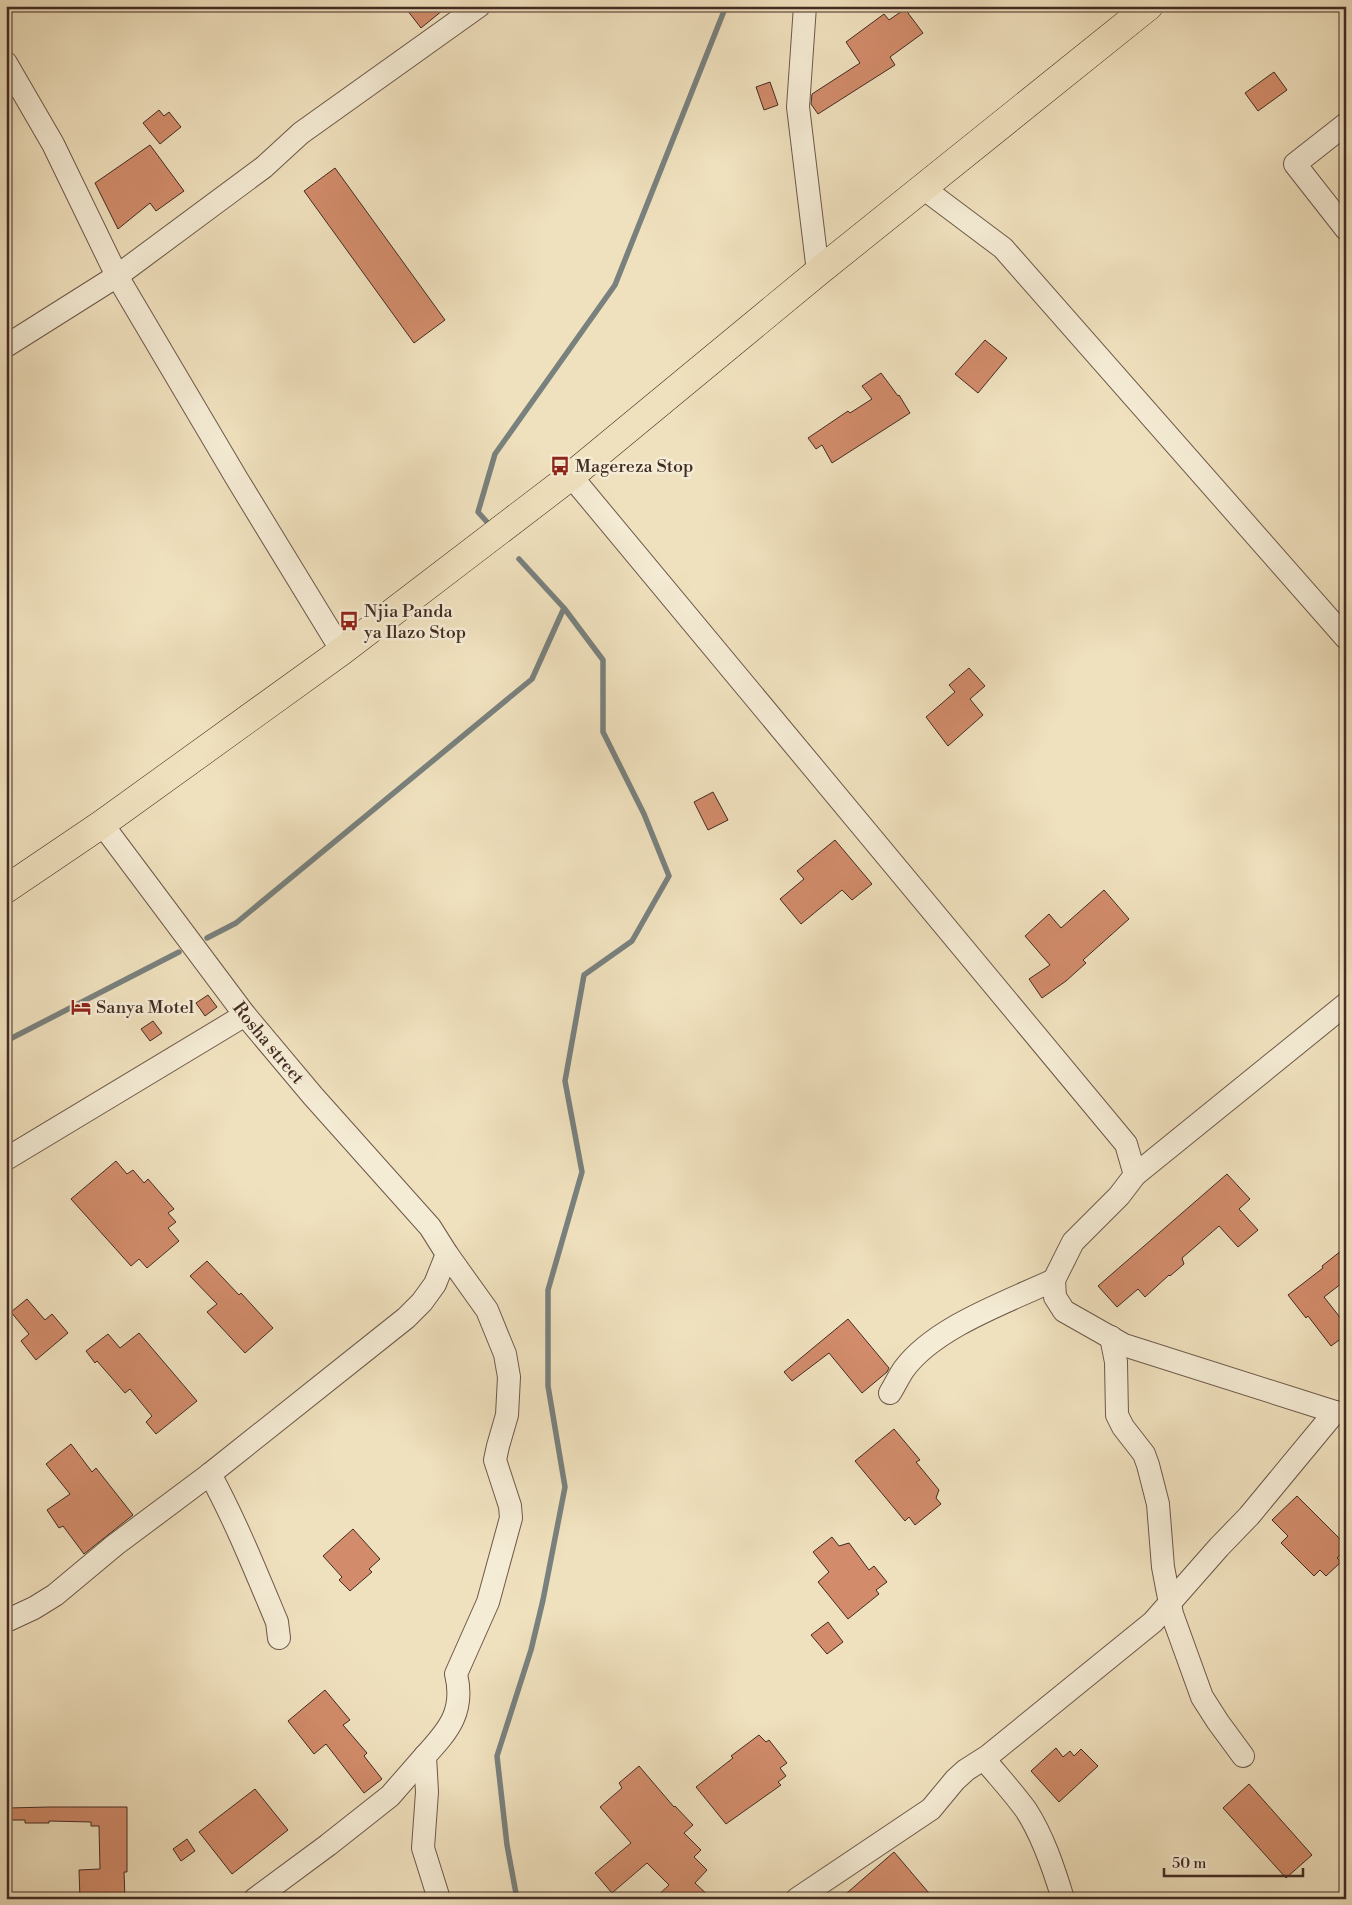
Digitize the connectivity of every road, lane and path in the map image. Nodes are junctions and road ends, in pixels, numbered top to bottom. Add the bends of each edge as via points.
1 (479, 6) edge
2 (805, 6) edge
3 (1149, 6) edge
4 (458, 13) edge
5 (6, 63) edge
6 (1346, 124) edge
7 (923, 188) junction
8 (1346, 229) edge
9 (818, 272) junction
10 (117, 276) junction
11 (6, 346) edge
12 (571, 476) junction
13 (1346, 638) edge
14 (342, 651) junction
15 (102, 824) junction
16 (6, 889) edge
17 (1346, 1004) edge
18 (245, 1015) junction
19 (6, 1159) edge
20 (1135, 1175) junction
21 (446, 1254) junction
22 (1054, 1280) junction
23 (1111, 1338) junction
24 (890, 1392) dead end
25 (1340, 1413) edge
26 (210, 1474) junction
27 (1169, 1603) junction
28 (6, 1620) edge
29 (280, 1638) dead end
30 (425, 1756) junction
31 (1243, 1756) dead end
32 (984, 1759) junction
33 (254, 1899) edge
34 (439, 1899) edge
35 (797, 1899) edge
36 (1063, 1899) edge

1 - 4 street
2 - 9 street via 798,107
3 - 7 highway
4 - 10 street via 301,133 264,167
5 - 10 street via 53,144
6 - 8 street via 1295,164
7 - 9 highway
7 - 13 street via 1003,248
9 - 12 highway
10 - 11 street
10 - 14 street
12 - 14 highway
12 - 20 street via 1126,1144
14 - 15 highway
15 - 16 highway
15 - 18 street, Rosha street
17 - 20 street
18 - 19 street
18 - 21 street, Rosha street via 430,1227
20 - 22 street via 1119,1196 1073,1242
21 - 26 street via 435,1284 406,1318
21 - 30 street, Rosha street via 487,1310 505,1354 509,1377 508,1406 495,1460 511,1518 488,1602 456,1674 457,1714 443,1737
22 - 23 street via 1055,1297 1064,1311
22 - 24 street via 969,1320 935,1340 904,1369
23 - 25 street
23 - 27 street via 1116,1362 1117,1415 1148,1465 1158,1504
25 - 27 street
26 - 28 street via 114,1545 54,1595
26 - 29 street via 239,1531 277,1622
27 - 31 street via 1202,1698
27 - 32 street via 1153,1622
30 - 33 street, Rosha street via 390,1796
30 - 34 street via 427,1792 422,1848
32 - 35 street via 955,1780 931,1809
32 - 36 street via 1034,1824

